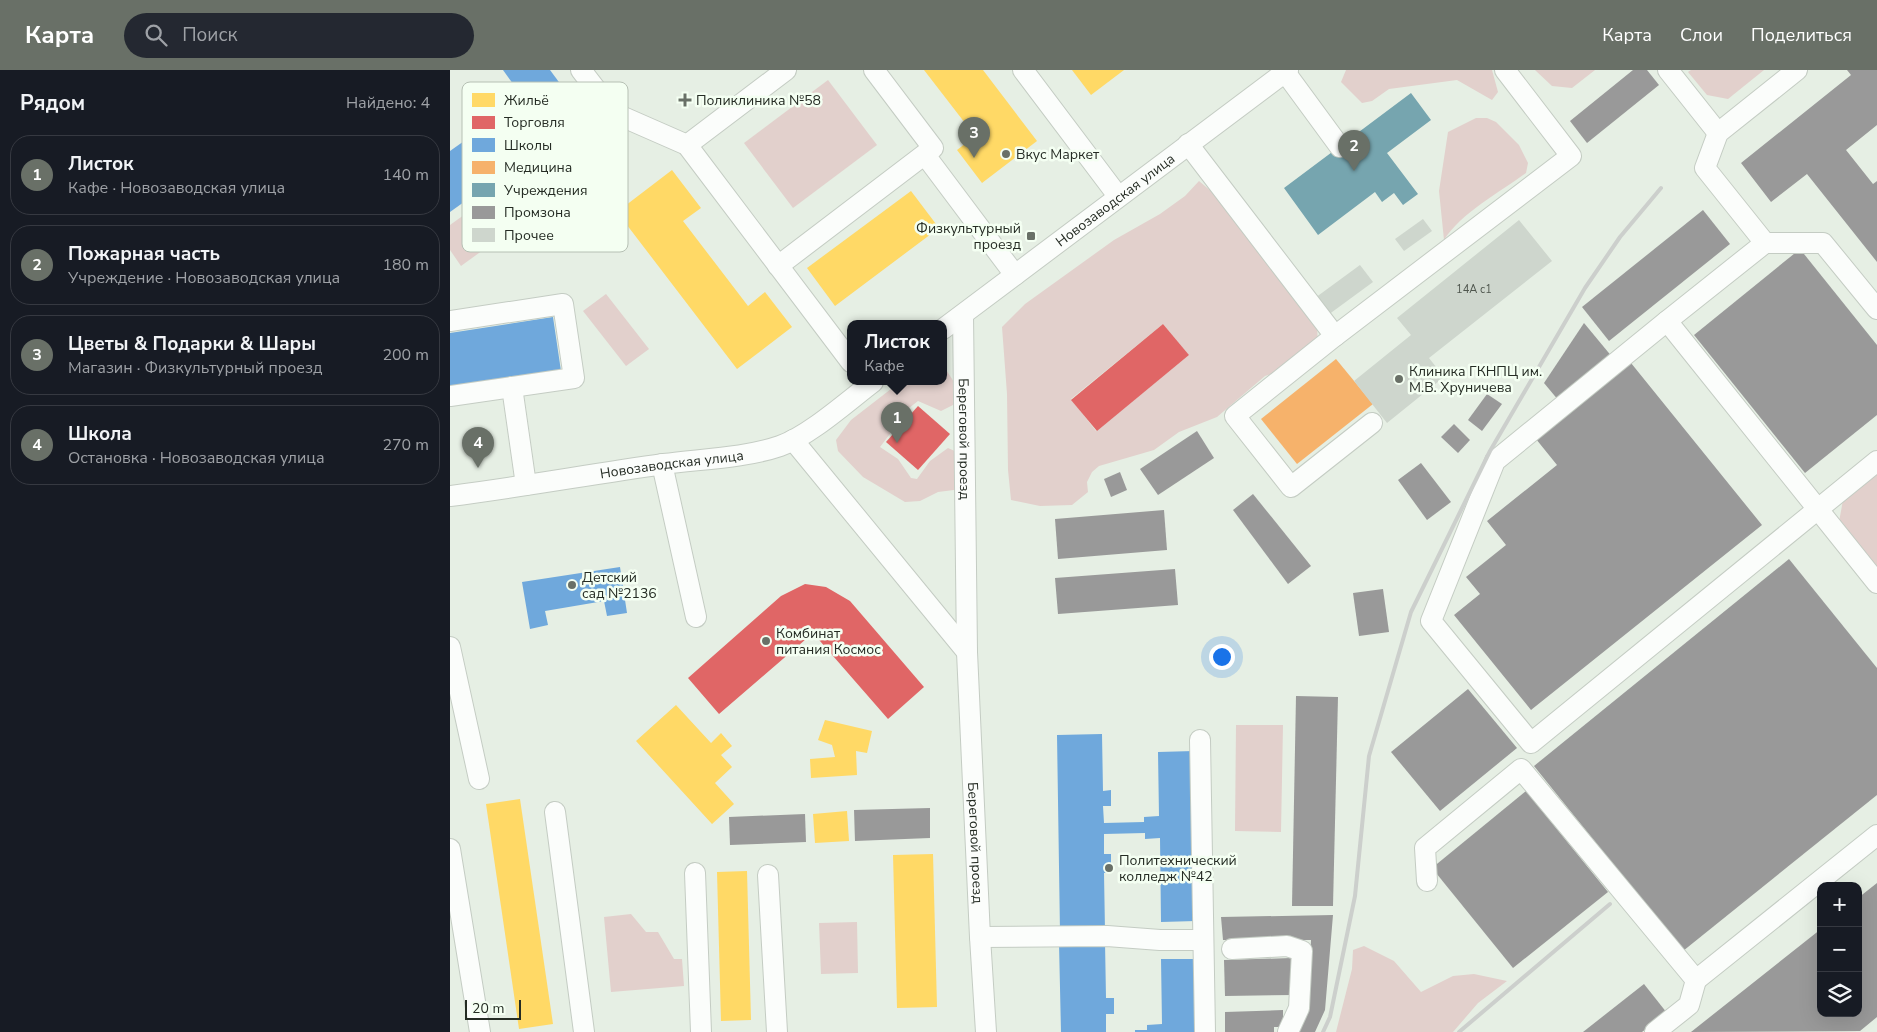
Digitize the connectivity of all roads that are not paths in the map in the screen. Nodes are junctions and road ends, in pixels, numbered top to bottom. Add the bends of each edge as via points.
1 (581, 70) edge
2 (786, 70) edge
3 (874, 70) edge
4 (1023, 70) edge
5 (1505, 70) edge
6 (1668, 70) edge
7 (1797, 70) edge
8 (1276, 74) edge
9 (590, 82) edge
10 (628, 119) edge
11 (1718, 133) junction
12 (1188, 144) junction
13 (687, 145) junction
14 (1340, 147) dead end
15 (925, 154) junction
16 (1118, 196) junction
17 (1765, 243) junction
18 (778, 266) junction
19 (1015, 275) junction
20 (1877, 309) edge
21 (963, 314) junction
22 (450, 321) edge
23 (1668, 321) junction
24 (947, 326) edge
25 (1335, 336) junction
26 (847, 357) edge
27 (866, 385) edge
28 (512, 387) junction
29 (450, 396) edge
30 (1372, 423) dead end
31 (793, 440) junction
32 (1877, 461) edge
33 (662, 464) junction
34 (526, 485) junction
35 (450, 496) edge
36 (1818, 509) junction
37 (1877, 583) edge
38 (696, 617) dead end
39 (450, 647) edge
40 (967, 652) junction
41 (1200, 740) dead end
42 (1531, 743) junction
43 (1521, 769) junction
44 (478, 779) dead end
45 (555, 812) dead end
46 (1877, 835) edge
47 (450, 849) edge
48 (695, 872) dead end
49 (768, 875) dead end
50 (1427, 881) dead end
51 (980, 937) junction
52 (1203, 940) junction
53 (1232, 949) dead end
54 (1696, 980) junction
55 (480, 1032) edge
56 (584, 1032) edge
57 (701, 1032) edge
58 (777, 1032) edge
59 (986, 1032) edge
60 (1205, 1032) edge
61 (1288, 1032) edge
62 (1655, 1032) edge

1 - 9 street
2 - 13 street
3 - 15 street via 933,148
4 - 16 street
5 - 25 street via 1571,156
6 - 11 street
7 - 11 street
8 - 12 street, Новозаводская улица
8 - 14 street
10 - 13 street
11 - 17 street via 1705,168
12 - 16 street, Новозаводская улица
12 - 25 street
13 - 18 street
15 - 18 street
15 - 19 street
16 - 19 street, Новозаводская улица
17 - 20 street via 1823,243
17 - 23 street
18 - 26 street
19 - 21 street, Новозаводская улица
21 - 24 street, Новозаводская улица
21 - 40 street, Береговой проезд
22 - 28 street via 564,304 574,378
23 - 36 street
23 - 42 street via 1495,461 1431,621
25 - 30 street via 1235,416 1291,487
27 - 31 street, Новозаводская улица
28 - 29 street
28 - 34 street
31 - 33 street, Новозаводская улица via 746,454
31 - 40 street
32 - 36 street
33 - 34 street, Новозаводская улица
33 - 38 street
34 - 35 street, Новозаводская улица
36 - 37 street
36 - 42 street
39 - 44 street
40 - 51 street, Береговой проезд
41 - 52 street
42 - 43 street
43 - 50 street via 1425,848
43 - 54 street
45 - 56 street
46 - 54 street
47 - 55 street
48 - 57 street
49 - 58 street
51 - 52 street via 1107,936
51 - 59 street, Береговой проезд
52 - 60 street
53 - 61 street via 1287,946 1302,951 1299,1008
54 - 62 street via 1689,1005

